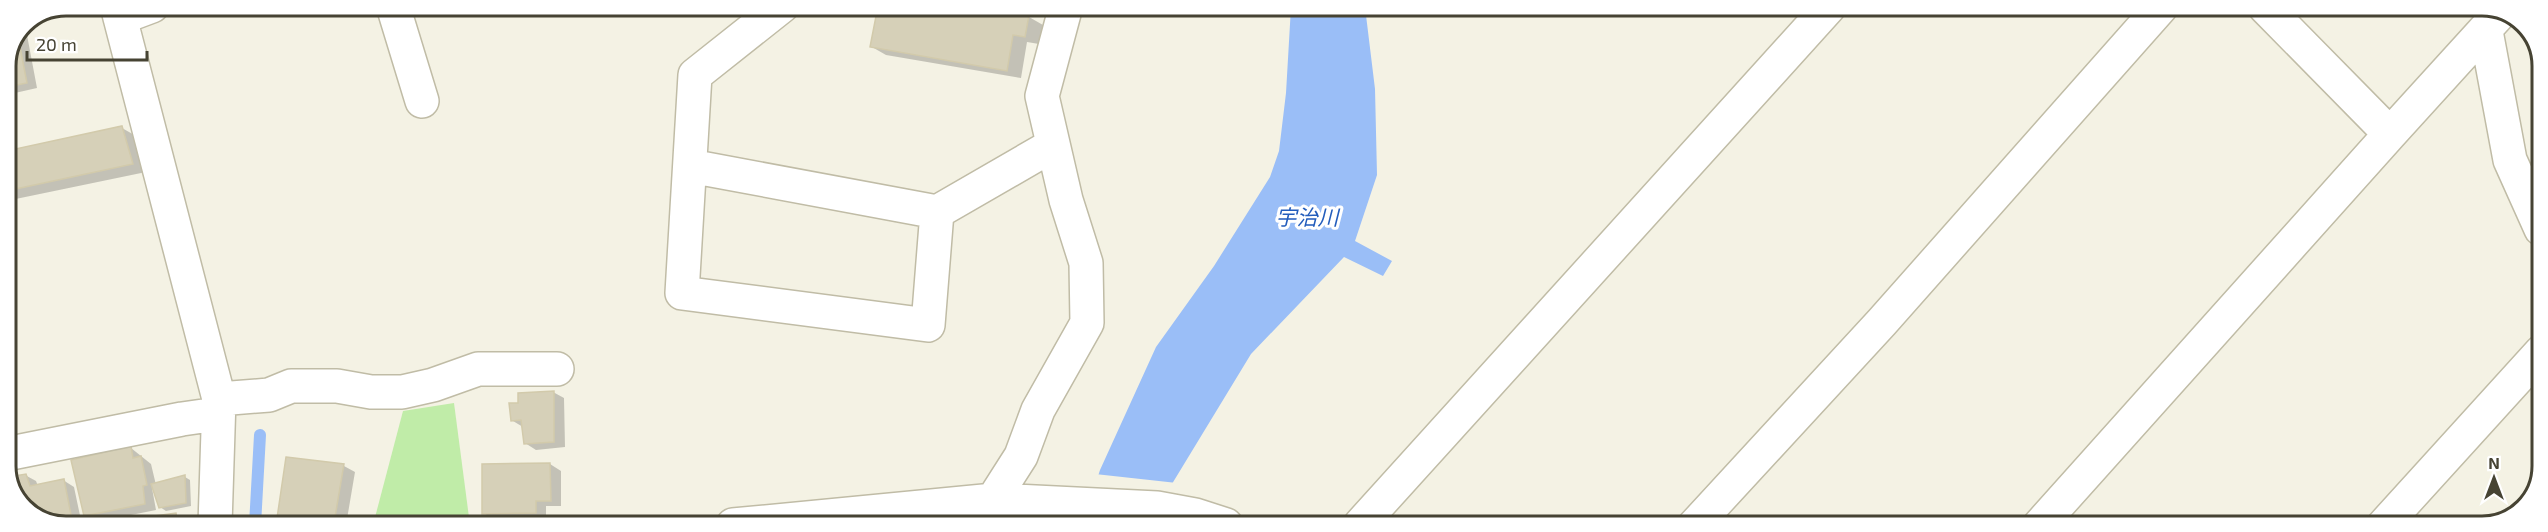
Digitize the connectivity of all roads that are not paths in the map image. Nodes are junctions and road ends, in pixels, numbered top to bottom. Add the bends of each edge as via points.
1 (120, 16) edge
2 (396, 16) edge
3 (769, 16) edge
4 (1063, 16) edge
5 (1821, 16) edge
6 (2153, 16) edge
7 (2274, 16) edge
8 (2494, 21) edge
9 (422, 101) dead end
10 (2390, 134) junction
11 (1053, 145) junction
12 (690, 166) junction
13 (2531, 208) edge
14 (937, 212) junction
15 (2532, 362) edge
16 (557, 369) dead end
17 (218, 406) junction
18 (17, 452) edge
19 (986, 513) edge
20 (215, 516) edge
21 (923, 516) edge
22 (1198, 516) edge
23 (1368, 516) edge
24 (1703, 516) edge
25 (2048, 516) edge
26 (2394, 516) edge

1 - 17 street
2 - 9 street
3 - 12 street via 695,75
4 - 11 street via 1042,96
5 - 23 street
6 - 24 street via 1882,322
7 - 10 street
8 - 10 street
8 - 13 street via 2510,160
10 - 25 street
11 - 14 street
11 - 19 street via 1086,263 1087,323 1038,410 1021,456
12 - 14 street
12 - 14 street via 682,292 928,325
15 - 26 street
16 - 17 street via 478,369 402,392 291,386
17 - 18 street via 182,419
17 - 20 street
19 - 21 street
19 - 22 street via 1029,502 1157,508

